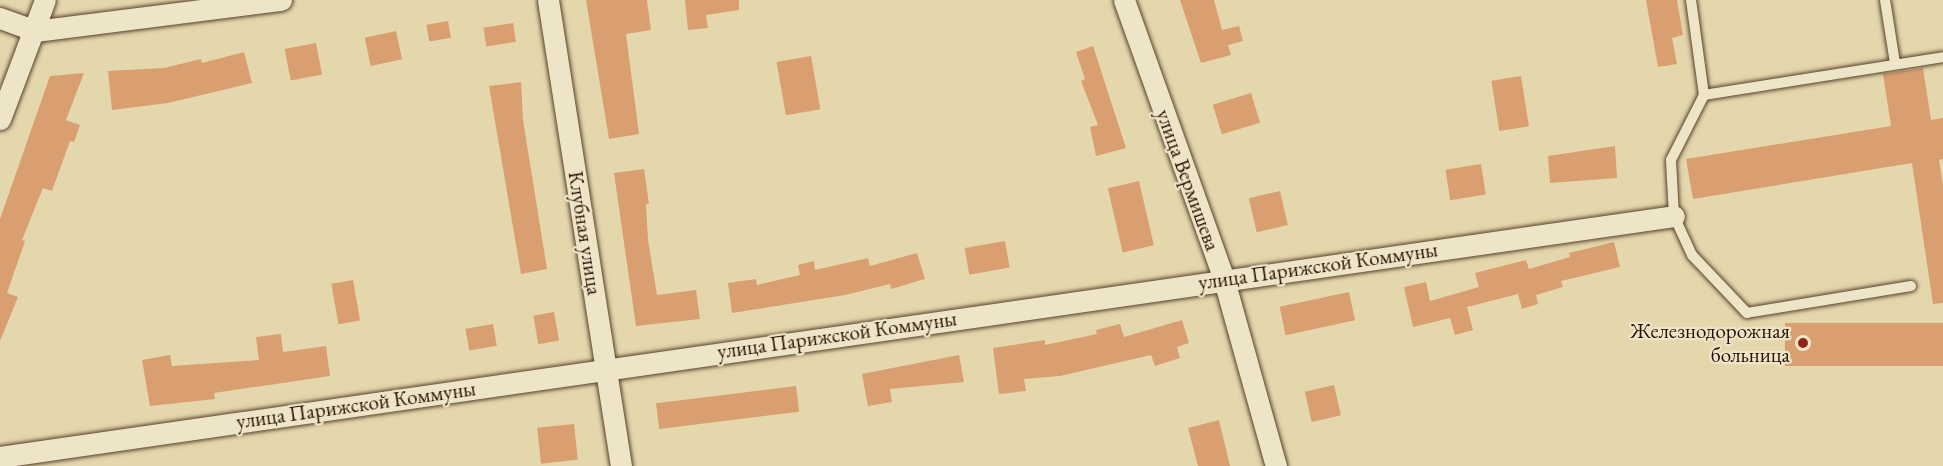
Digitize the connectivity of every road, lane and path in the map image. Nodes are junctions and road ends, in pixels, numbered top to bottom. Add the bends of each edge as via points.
1 (45, 0) edge
2 (281, 0) edge
3 (548, 0) edge
4 (1124, 0) edge
5 (1691, 0) edge
6 (1885, 0) edge
7 (0, 18) edge
8 (35, 31) junction
9 (1943, 57) edge
10 (1895, 63) junction
11 (1704, 95) junction
12 (0, 119) edge
13 (1674, 216) junction
14 (1224, 280) junction
15 (1911, 286) dead end
16 (606, 368) junction
17 (0, 457) edge
18 (621, 466) edge
19 (1276, 466) edge

1 - 8 street
2 - 8 street
3 - 16 street, Клубная улица
4 - 14 street, улица Вермишева
5 - 11 lane
6 - 10 lane
7 - 8 street
8 - 12 street
9 - 10 lane
10 - 11 lane
11 - 13 lane via 1671,160
13 - 14 street, улица Парижской Коммуны
13 - 15 lane via 1692,255 1747,313
14 - 16 street, улица Парижской Коммуны
14 - 19 street, улица Вермишева
16 - 17 street, улица Парижской Коммуны
16 - 18 street, Клубная улица

